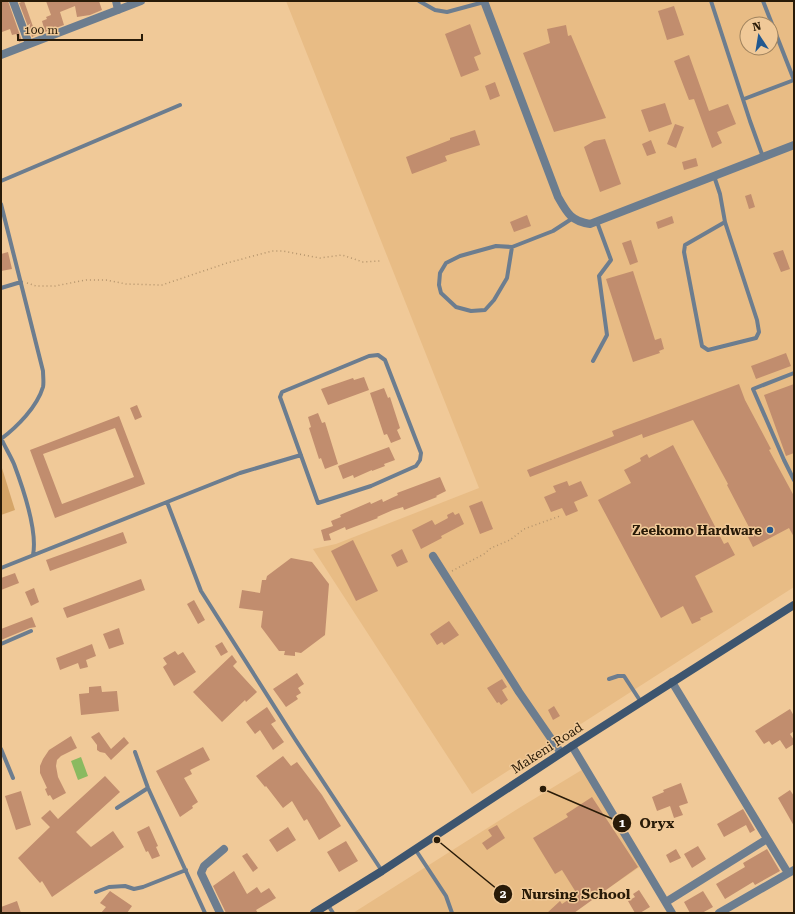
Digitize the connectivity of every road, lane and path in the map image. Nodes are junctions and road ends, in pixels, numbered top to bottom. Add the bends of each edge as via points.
1 (13, 1) edge
2 (116, 1) edge
3 (141, 1) edge
4 (419, 1) edge
5 (711, 1) edge
6 (763, 1) edge
7 (484, 2) edge
8 (118, 10) junction
9 (29, 44) junction
10 (1, 55) edge
11 (794, 80) edge
12 (744, 99) junction
13 (180, 105) dead end
14 (794, 145) edge
15 (763, 156) junction
16 (714, 176) junction
17 (1, 181) edge
18 (1, 204) edge
19 (573, 218) junction
20 (597, 221) junction
21 (725, 222) junction
22 (512, 247) junction
23 (380, 261) dead end
24 (21, 282) junction
25 (1, 288) edge
26 (593, 361) dead end
27 (794, 373) edge
28 (1, 439) edge
29 (301, 455) junction
30 (794, 480) edge
31 (167, 502) junction
32 (560, 516) dead end
33 (33, 555) junction
34 (433, 556) dead end
35 (1, 568) edge
36 (445, 575) junction
37 (794, 605) edge
38 (31, 631) dead end
39 (1, 644) edge
40 (609, 679) dead end
41 (672, 682) junction
42 (641, 702) junction
43 (572, 746) junction
44 (1, 750) edge
45 (135, 752) dead end
46 (560, 753) junction
47 (13, 778) dead end
48 (148, 788) junction
49 (117, 808) dead end
50 (767, 840) junction
51 (224, 849) dead end
52 (415, 849) junction
53 (186, 870) junction
54 (382, 871) junction
55 (791, 872) edge
56 (96, 892) dead end
57 (666, 902) junction
58 (328, 904) junction
59 (205, 913) edge
60 (220, 913) edge
61 (314, 913) edge
62 (333, 913) edge
63 (452, 913) edge
64 (672, 913) edge
65 (719, 913) edge

1 - 9 street
2 - 8 street
3 - 8 street
4 - 7 lane via 435,10 447,12
5 - 12 lane
6 - 11 lane
7 - 19 street via 558,197
8 - 9 street
9 - 10 street
11 - 12 lane
12 - 15 lane
13 - 17 lane
14 - 15 street
15 - 16 street
16 - 20 street
16 - 21 lane
18 - 24 lane
19 - 20 street via 578,222 590,224
19 - 22 lane via 553,231
20 - 26 lane via 610,260 599,276 607,335
21 - 21 lane via 759,332 756,338 708,350 702,346 684,252 685,245
22 - 22 lane via 507,278 485,310 456,307 441,293 440,273 446,263 460,256 496,246
23 - 24 path via 363,262 342,255 320,258 272,250 162,285 126,284 106,280 86,280 56,286 36,286
24 - 25 lane
24 - 28 lane via 43,371 44,386 31,410
27 - 30 lane via 753,389
28 - 33 lane via 13,463 26,500 35,544
29 - 29 lane via 280,397 282,392 369,356 378,355 385,360 421,452 416,466 371,486 318,503
29 - 31 lane via 240,473
31 - 33 lane
31 - 54 lane via 202,591 299,746
32 - 36 path via 524,529 510,540
33 - 35 lane
34 - 36 street
36 - 46 street via 518,692
37 - 41 main road, Makeni Road
38 - 39 lane
40 - 42 lane via 624,676
41 - 42 main road, Makeni Road
41 - 50 street
42 - 43 main road, Makeni Road
43 - 46 main road, Makeni Road
43 - 57 street
44 - 47 lane
45 - 48 lane
46 - 52 main road, Makeni Road
48 - 49 lane
48 - 53 lane
50 - 55 street
50 - 57 street
51 - 60 street via 204,866 201,873
52 - 54 main road, Makeni Road
52 - 63 lane via 446,896
53 - 56 lane via 143,887 109,887
53 - 59 lane
54 - 58 main road, Makeni Road
55 - 65 street
57 - 64 street
58 - 61 main road, Makeni Road
58 - 62 lane

